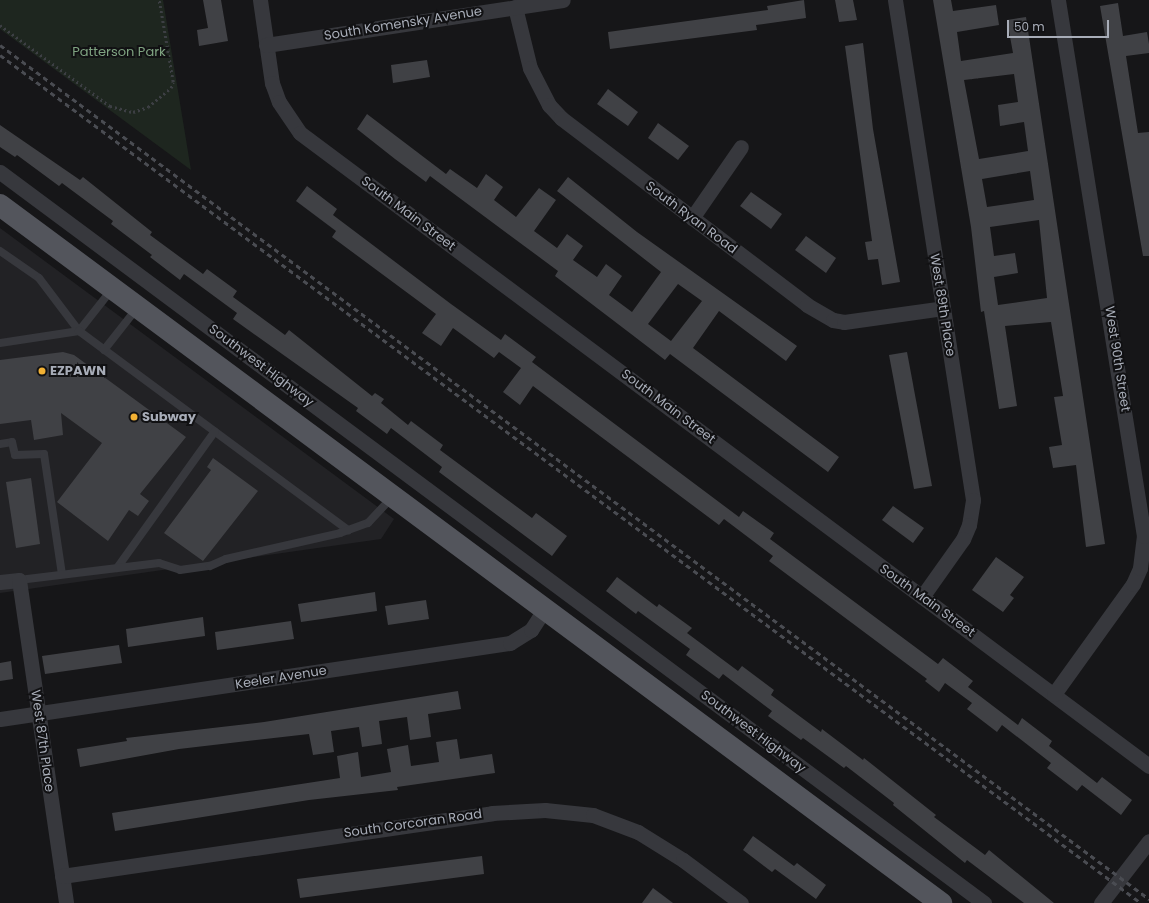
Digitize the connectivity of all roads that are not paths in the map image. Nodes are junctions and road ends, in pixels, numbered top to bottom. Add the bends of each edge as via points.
1 (260, 0) edge
2 (563, 0) edge
3 (895, 0) edge
4 (1058, 0) edge
5 (515, 7) junction
6 (266, 45) junction
7 (741, 147) dead end
8 (0, 172) edge
9 (0, 205) edge
10 (692, 218) junction
11 (0, 251) edge
12 (113, 288) junction
13 (138, 306) junction
14 (943, 308) junction
15 (79, 331) junction
16 (0, 342) edge
17 (104, 350) junction
18 (215, 431) junction
19 (0, 444) edge
20 (394, 495) junction
21 (348, 530) junction
22 (522, 561) junction
23 (117, 568) junction
24 (62, 574) junction
25 (0, 580) edge
26 (19, 580) junction
27 (508, 580) junction
28 (922, 597) junction
29 (546, 607) junction
30 (1054, 694) junction
31 (38, 714) junction
32 (0, 719) edge
33 (1149, 766) edge
34 (1149, 841) edge
35 (62, 876) junction
36 (66, 903) edge
37 (741, 903) edge
38 (941, 903) edge
39 (984, 903) edge
40 (1101, 903) edge

1 - 6 street, South Main Street
2 - 5 street, South Komensky Avenue
3 - 14 street, West 89th Place
4 - 30 street, West 90th Street via 1144,536 1140,568 1133,584
5 - 6 street, South Komensky Avenue
5 - 10 street, South Ryan Road via 530,68 550,105 576,132
6 - 28 street, South Main Street via 272,83 279,102 300,133
7 - 10 street
8 - 22 street, Southwest Highway
9 - 12 main road, Southwest Highway
10 - 14 street, South Ryan Road via 807,305 833,320 858,321
11 - 15 lane via 39,278
12 - 13 main road, Southwest Highway
12 - 15 lane
13 - 17 lane
13 - 20 main road, Southwest Highway
14 - 28 street, West 89th Place via 972,511 964,539
15 - 16 lane
15 - 17 lane
17 - 18 lane
18 - 21 lane
18 - 23 lane
19 - 24 lane via 12,442 15,456 44,454
20 - 21 lane via 368,522
20 - 27 main road, Southwest Highway
21 - 23 lane via 226,559 210,566 180,570 159,563
22 - 27 street
22 - 39 street, Southwest Highway
23 - 24 lane
24 - 26 lane
25 - 26 street
26 - 31 street, West 87th Place
27 - 29 main road, Southwest Highway
28 - 30 street, South Main Street
29 - 31 street, Keeler Avenue via 530,630 510,643
29 - 38 main road, Southwest Highway
30 - 33 street, South Main Street
31 - 32 street, Keeler Avenue
31 - 35 street, West 87th Place
34 - 40 street
35 - 36 street, West 87th Place
35 - 37 street, South Corcoran Road via 492,813 546,810 593,815 638,832 683,860

